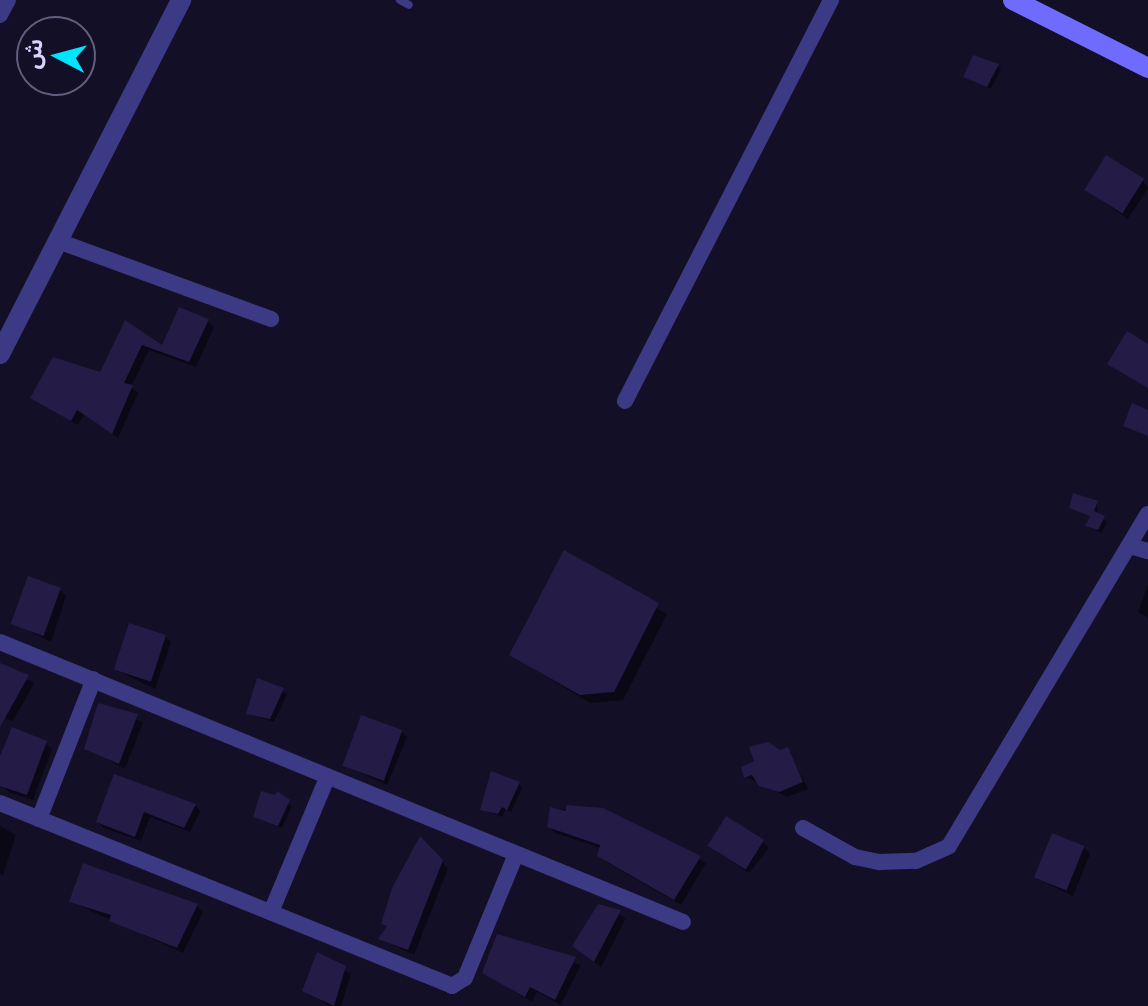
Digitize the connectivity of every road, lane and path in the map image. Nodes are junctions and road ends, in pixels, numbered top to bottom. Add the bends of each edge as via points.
1 (8, 0) edge
2 (181, 0) edge
3 (400, 0) edge
4 (831, 0) edge
5 (1013, 0) edge
6 (409, 5) dead end
7 (0, 15) edge
8 (1148, 68) edge
9 (58, 241) junction
10 (271, 319) dead end
11 (0, 354) edge
12 (625, 401) dead end
13 (1148, 514) edge
14 (1130, 546) junction
15 (1148, 551) edge
16 (0, 642) edge
17 (94, 679) junction
18 (328, 776) junction
19 (0, 803) edge
20 (39, 819) junction
21 (803, 828) dead end
22 (516, 854) junction
23 (271, 912) junction
24 (683, 922) dead end

1 - 7 street
2 - 9 street
3 - 6 lane
4 - 12 street
5 - 8 main road
9 - 10 street
9 - 11 street
13 - 14 street
14 - 15 street
14 - 21 street via 949,846 916,861 879,862 855,857
16 - 17 street
17 - 18 street
17 - 20 street
18 - 22 street
18 - 23 street
19 - 20 street
20 - 23 street
22 - 23 street via 465,978 457,986
22 - 24 street

